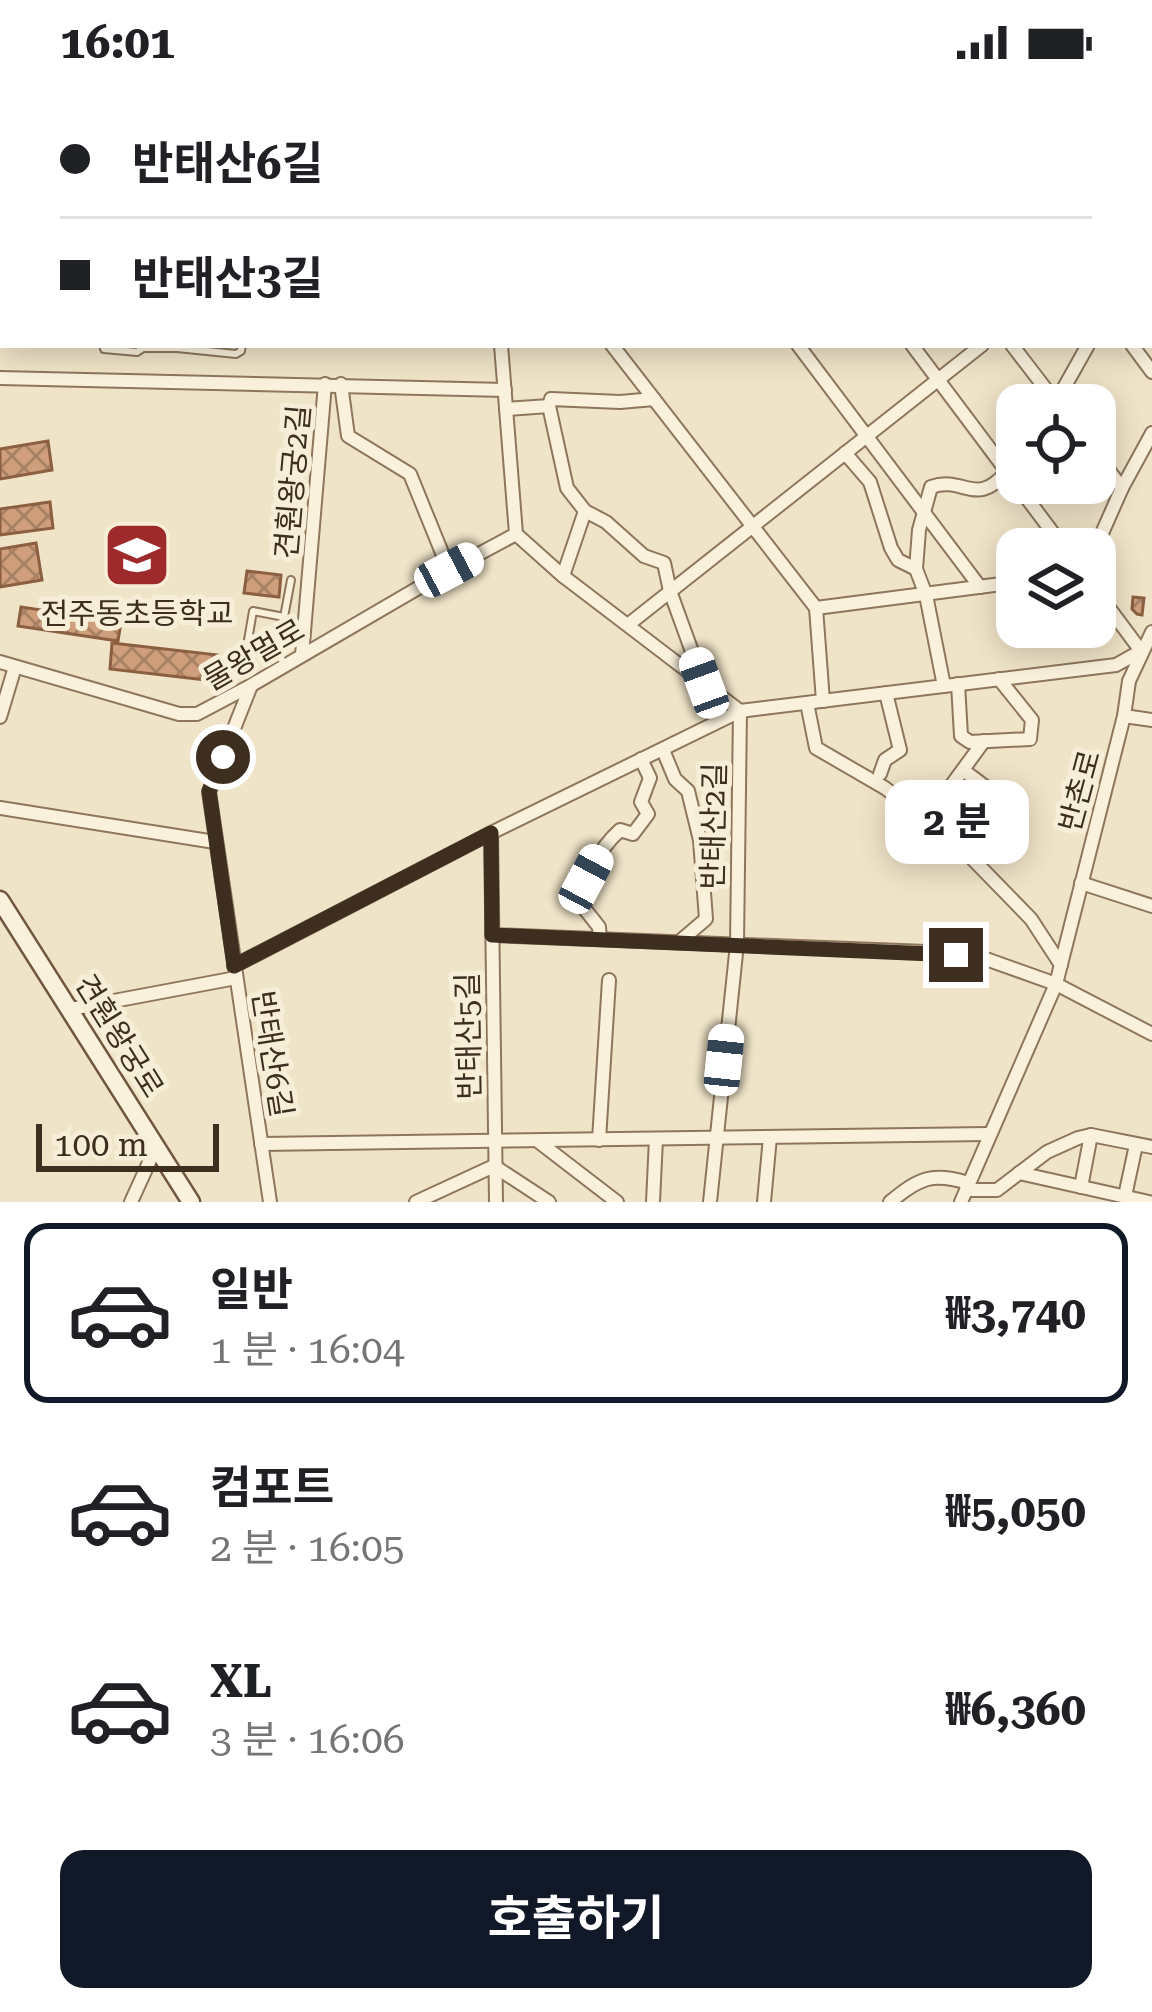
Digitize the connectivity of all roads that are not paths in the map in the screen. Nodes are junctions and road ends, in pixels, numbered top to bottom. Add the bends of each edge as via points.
1 (104, 348) edge
2 (143, 348) edge
3 (143, 348) edge
4 (177, 348) edge
5 (177, 348) edge
6 (242, 348) edge
7 (501, 348) edge
8 (614, 348) edge
9 (800, 348) edge
10 (914, 348) edge
11 (978, 348) edge
12 (1014, 348) edge
13 (1086, 348) edge
14 (0, 378) edge
15 (939, 379) junction
16 (333, 384) junction
17 (1042, 384) edge
18 (1067, 384) edge
19 (505, 390) junction
20 (654, 399) junction
21 (549, 406) junction
22 (506, 409) junction
23 (1152, 433) edge
24 (866, 436) junction
25 (845, 453) junction
26 (996, 456) edge
27 (1116, 480) edge
28 (996, 484) edge
29 (1122, 488) junction
30 (585, 511) junction
31 (924, 512) junction
32 (753, 525) junction
33 (1104, 528) edge
34 (516, 534) junction
35 (916, 569) junction
36 (449, 570) junction
37 (563, 576) junction
38 (291, 580) dead end
39 (996, 584) edge
40 (980, 586) junction
41 (670, 591) junction
42 (926, 595) junction
43 (816, 608) junction
44 (1116, 618) edge
45 (629, 623) junction
46 (1152, 632) edge
47 (1141, 652) junction
48 (302, 655) junction
49 (0, 662) edge
50 (286, 666) junction
51 (15, 667) junction
52 (999, 679) junction
53 (704, 683) junction
54 (951, 685) junction
55 (250, 686) junction
56 (886, 693) junction
57 (824, 700) junction
58 (807, 703) junction
59 (740, 711) junction
60 (1124, 716) junction
61 (0, 717) edge
62 (1152, 720) edge
63 (984, 742) junction
64 (663, 750) junction
65 (641, 759) junction
66 (963, 770) junction
67 (883, 781) junction
68 (999, 796) dead end
69 (0, 808) edge
70 (981, 822) dead end
71 (491, 833) junction
72 (215, 842) junction
73 (1081, 883) junction
74 (0, 900) edge
75 (1152, 906) edge
76 (492, 935) junction
77 (600, 939) junction
78 (679, 942) junction
79 (737, 944) junction
80 (1061, 965) junction
81 (235, 972) junction
82 (609, 980) dead end
83 (1056, 984) junction
84 (71, 1009) junction
85 (1152, 1034) edge
86 (988, 1134) junction
87 (1090, 1136) junction
88 (770, 1137) junction
89 (716, 1138) junction
90 (656, 1139) junction
91 (599, 1140) junction
92 (538, 1141) junction
93 (494, 1142) junction
94 (262, 1144) junction
95 (1136, 1145) junction
96 (156, 1147) junction
97 (1152, 1147) edge
98 (494, 1166) junction
99 (1019, 1173) junction
100 (1081, 1186) junction
101 (965, 1192) edge
102 (1125, 1196) junction
103 (130, 1202) edge
104 (190, 1202) edge
105 (270, 1202) edge
106 (416, 1202) edge
107 (496, 1202) edge
108 (549, 1202) edge
109 (617, 1202) edge
110 (652, 1202) edge
111 (710, 1202) edge
112 (764, 1202) edge
113 (890, 1202) edge
114 (1149, 1202) edge

1 - 3 lane
2 - 5 lane
4 - 6 lane
7 - 19 street
8 - 20 street
9 - 24 street
10 - 15 street
11 - 15 street
12 - 17 street
13 - 18 street
14 - 16 street, 견훤왕궁2길
15 - 24 street
15 - 26 street
16 - 19 street, 견훤왕궁2길
16 - 36 street, 견훤왕궁2길 via 348,436 410,474
16 - 48 street, 견훤왕궁2길
19 - 22 street
20 - 21 street
20 - 32 street
21 - 22 street
21 - 30 street via 567,488
22 - 34 street
23 - 29 street
24 - 25 street
24 - 31 street
25 - 32 street
25 - 35 street via 870,482 898,560
27 - 29 street
28 - 31 street via 937,484
29 - 33 street
30 - 37 street
30 - 41 street via 664,563
31 - 35 street
31 - 40 street
32 - 41 street
32 - 43 street
34 - 36 street, 물왕멀로
34 - 37 street
35 - 42 street
36 - 48 street, 물왕멀로
37 - 45 street
38 - 50 lane via 284,617 253,611 247,646 275,650
39 - 40 street
40 - 42 street
41 - 45 street
41 - 53 street
42 - 43 street
42 - 54 street
43 - 57 street
44 - 47 street
45 - 53 street
46 - 47 street, 반촌로
47 - 52 street via 1116,665
47 - 60 street, 반촌로
48 - 50 street, 물왕멀로
49 - 51 street, 물왕멀로
50 - 55 street, 물왕멀로
51 - 55 street, 물왕멀로 via 179,714 197,714
51 - 61 street
52 - 54 street
52 - 63 street via 1032,720 1030,739
53 - 59 street
54 - 56 street
54 - 63 street via 962,736
55 - 72 street, 반태산6길 via 209,791
56 - 57 street
56 - 67 street via 900,750 885,760
57 - 58 street
58 - 59 street
58 - 67 street via 816,748
59 - 64 street
59 - 79 street, 반태산2길
60 - 62 street
60 - 73 street, 반촌로
63 - 66 street
64 - 65 street
64 - 78 street via 688,791 700,839 706,919
65 - 71 street
65 - 77 street via 650,778 641,802 648,814 633,835 620,830 604,844 586,879 584,908
66 - 68 street
66 - 70 street via 945,794
67 - 80 street via 1031,919
69 - 72 street
71 - 76 street, 반태산5길
71 - 81 street
72 - 81 street, 반태산6길
73 - 75 street
73 - 80 street, 반촌로
74 - 84 street, 견훤왕궁로
76 - 77 street
76 - 93 street, 반태산5길
77 - 78 street
78 - 79 street
79 - 83 street via 986,958
79 - 89 street, 반태산2길
80 - 83 street, 반촌로
81 - 84 street
81 - 94 street, 반태산6길
82 - 91 street
83 - 85 street
83 - 86 street, 반촌로
84 - 96 street, 견훤왕궁로
86 - 88 street
86 - 101 street, 반촌로
87 - 95 street
87 - 99 street
87 - 100 street
88 - 89 street
88 - 112 street
89 - 90 street
89 - 111 street, 반태산2길
90 - 91 street
90 - 110 street
91 - 92 street
92 - 93 street
92 - 109 street
93 - 94 street
93 - 98 street, 반태산5길
94 - 105 street, 반태산6길
95 - 97 street
95 - 102 street
96 - 103 street
96 - 104 street, 견훤왕궁로
98 - 106 street
98 - 107 street, 반태산5길
98 - 108 street
99 - 100 street
99 - 101 street via 997,1190
100 - 102 street
101 - 113 street via 949,1177 926,1178
102 - 114 street

